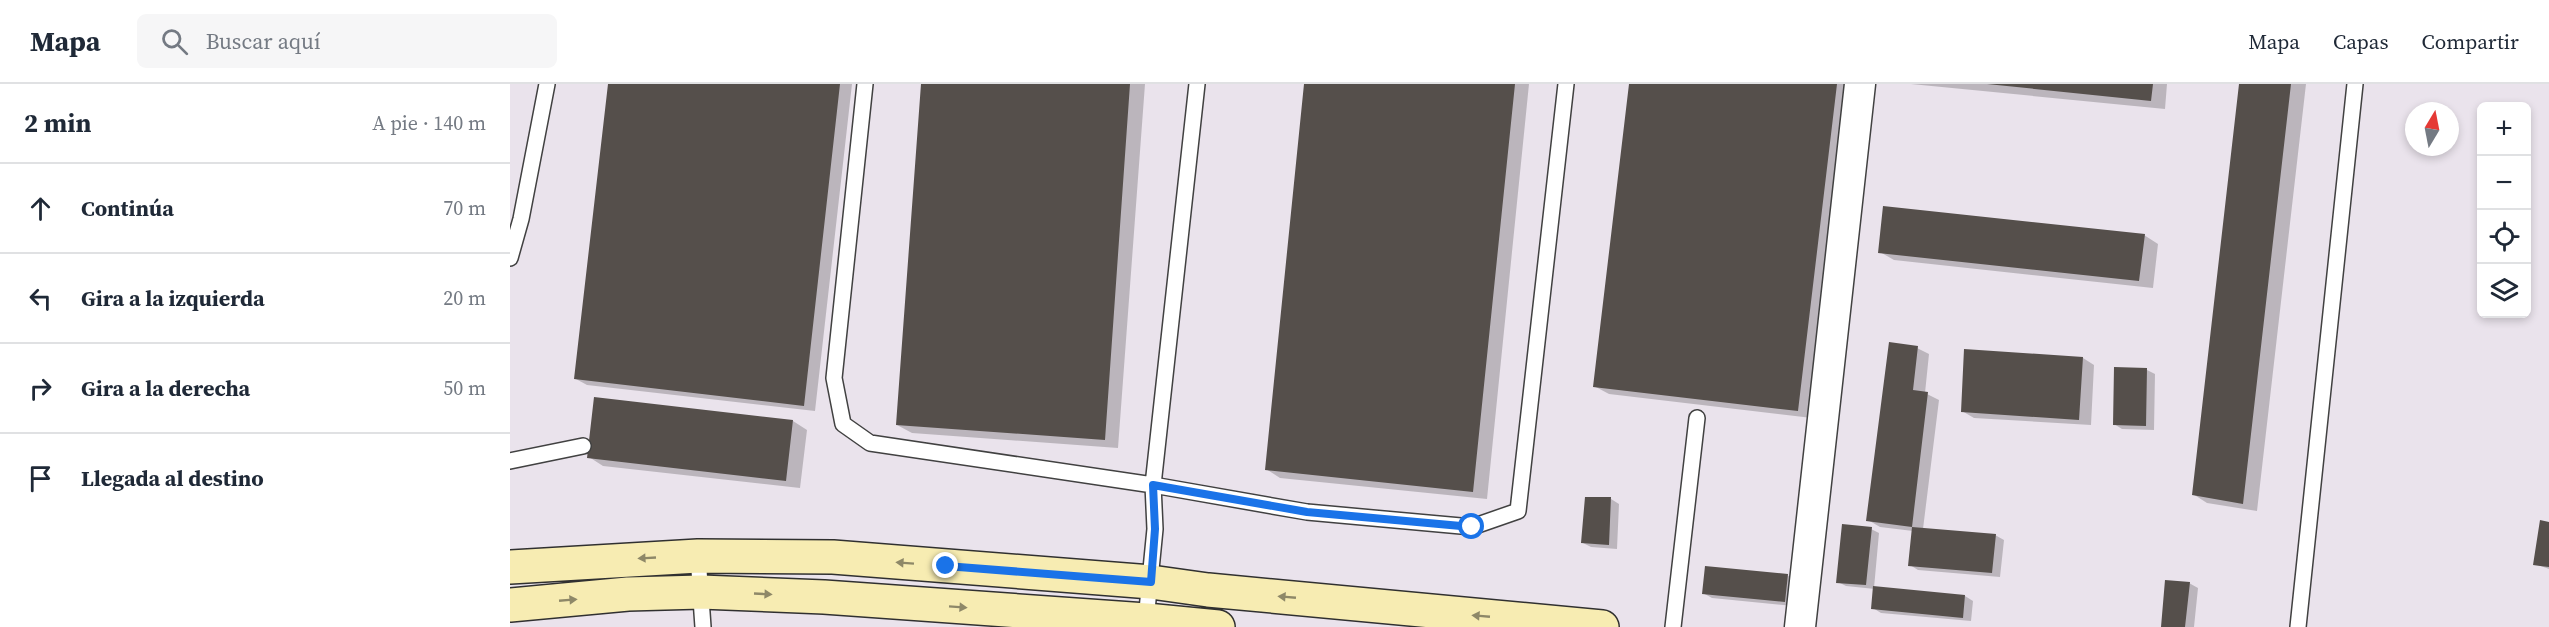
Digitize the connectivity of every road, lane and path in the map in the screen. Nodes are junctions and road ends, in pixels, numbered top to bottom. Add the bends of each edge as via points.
1 (548, 84) edge
2 (865, 84) edge
3 (1197, 84) edge
4 (1566, 84) edge
5 (1860, 84) edge
6 (2355, 84) edge
7 (510, 258) edge
8 (1696, 418) dead end
9 (583, 446) dead end
10 (510, 461) edge
11 (1153, 485) junction
12 (698, 556) junction
13 (510, 567) edge
14 (1151, 582) junction
15 (1208, 590) junction
16 (701, 592) junction
17 (510, 605) edge
18 (1146, 620) junction
19 (703, 627) edge
20 (1209, 627) edge
21 (1602, 627) edge
22 (1673, 627) edge
23 (1800, 627) edge
24 (2298, 627) edge

1 - 7 lane
2 - 11 lane via 834,378 843,424 870,443
3 - 11 lane
4 - 11 lane via 1518,511 1472,527 1307,512
5 - 23 street
6 - 24 lane
8 - 22 lane
9 - 10 lane
11 - 14 lane
12 -> 13 street
14 -> 12 street via 833,557
12 - 16 lane
14 - 15 street
14 - 18 lane
15 - 20 street
21 -> 15 street
17 -> 16 street
16 -> 18 street
16 - 19 lane
18 - 20 street

